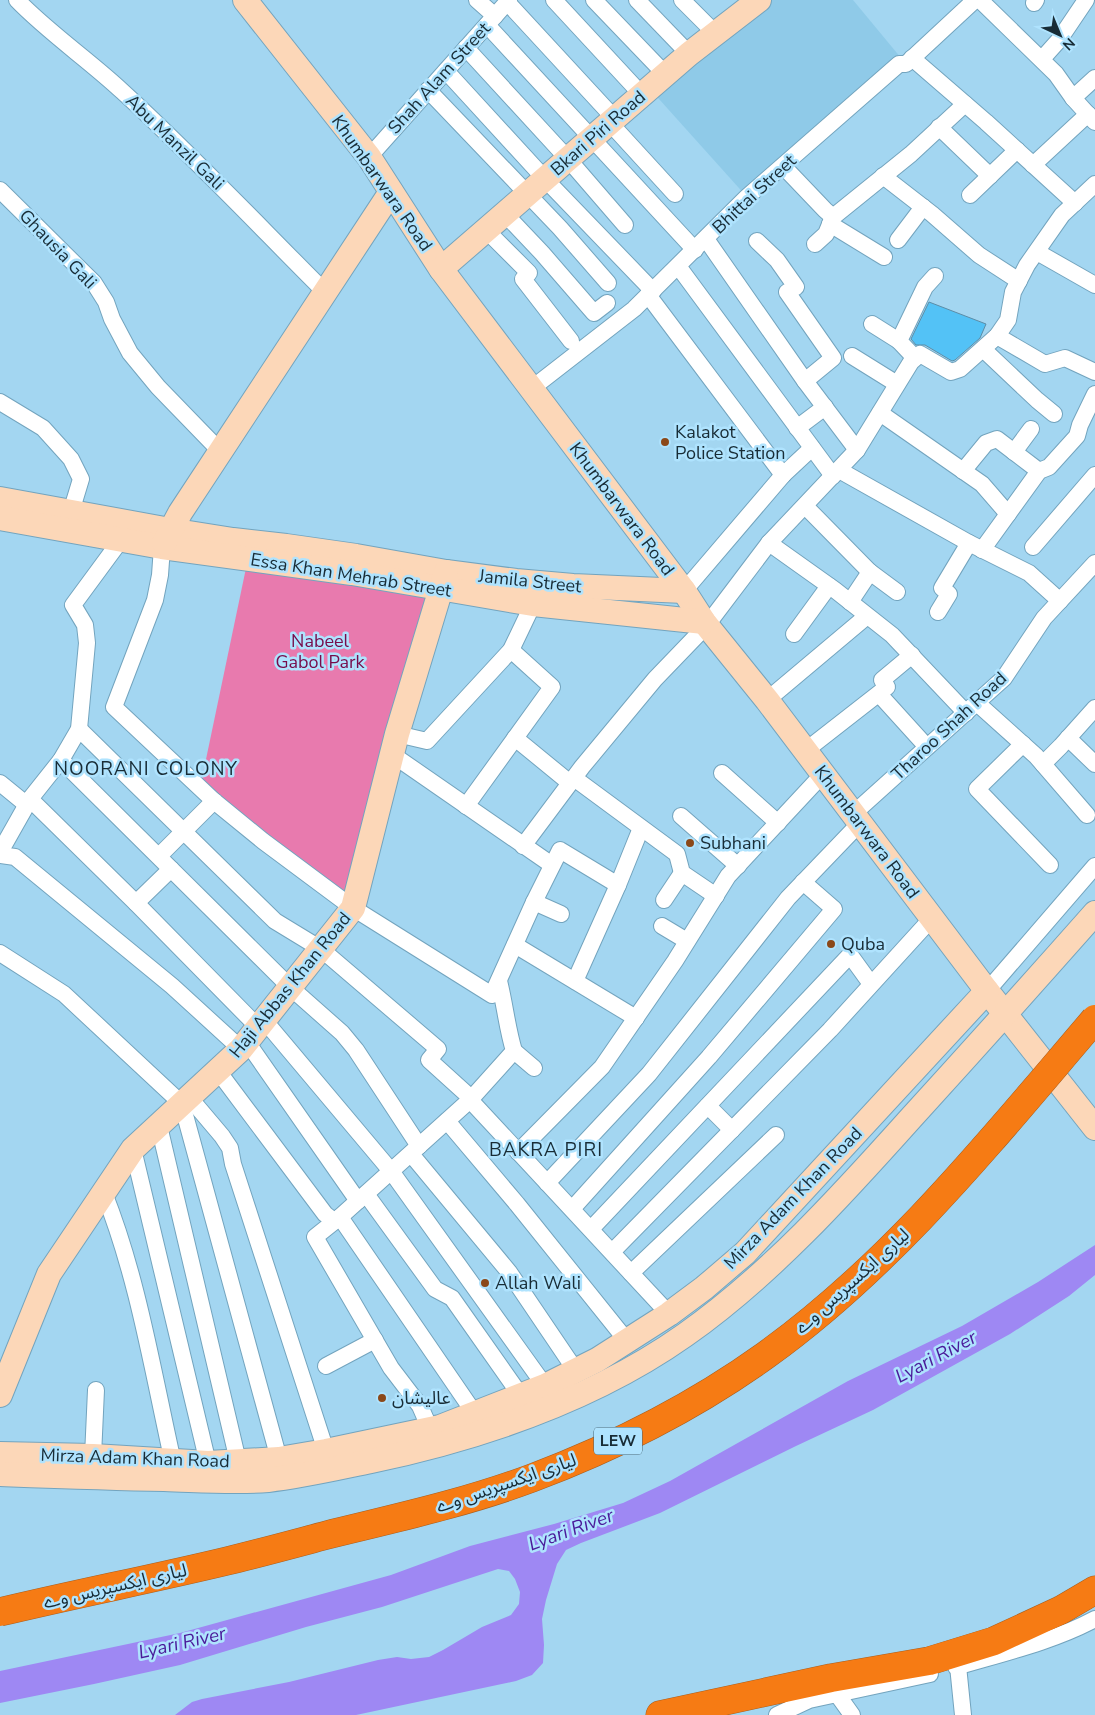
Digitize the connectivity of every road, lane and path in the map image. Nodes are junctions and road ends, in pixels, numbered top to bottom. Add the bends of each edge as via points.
1 (17, 0) edge
2 (246, 0) edge
3 (477, 0) edge
4 (554, 0) edge
5 (594, 0) edge
6 (637, 0) edge
7 (682, 0) edge
8 (975, 0) edge
9 (980, 0) edge
10 (1086, 0) edge
11 (508, 1) edge
12 (748, 3) edge
13 (491, 20) junction
14 (716, 34) junction
15 (466, 48) junction
16 (690, 54) junction
17 (912, 58) junction
18 (1042, 59) junction
19 (446, 71) junction
20 (666, 75) junction
21 (1095, 78) edge
22 (428, 90) junction
23 (642, 95) junction
24 (1073, 98) junction
25 (965, 104) junction
26 (1091, 118) edge
27 (613, 121) junction
28 (939, 128) junction
29 (592, 139) junction
30 (1017, 150) junction
31 (369, 156) junction
32 (568, 159) junction
33 (1033, 165) junction
34 (783, 166) junction
35 (883, 176) junction
36 (990, 176) junction
37 (545, 179) junction
38 (1095, 184) edge
39 (0, 190) edge
40 (391, 192) junction
41 (676, 194) dead end
42 (527, 195) junction
43 (970, 195) dead end
44 (1075, 204) junction
45 (923, 207) junction
46 (505, 214) junction
47 (832, 220) junction
48 (625, 225) dead end
49 (486, 230) junction
50 (898, 240) dead end
51 (757, 241) dead end
52 (700, 244) junction
53 (815, 244) dead end
54 (1036, 252) junction
55 (884, 257) dead end
56 (678, 266) junction
57 (441, 269) junction
58 (935, 276) dead end
59 (1018, 281) junction
60 (608, 283) dead end
61 (1095, 284) edge
62 (325, 292) junction
63 (650, 293) junction
64 (607, 303) dead end
65 (872, 324) dead end
66 (997, 336) junction
67 (571, 340) dead end
68 (899, 341) junction
69 (983, 349) junction
70 (852, 356) dead end
71 (915, 358) junction
72 (1095, 372) edge
73 (805, 381) junction
74 (897, 384) junction
75 (531, 389) junction
76 (1095, 394) edge
77 (0, 402) edge
78 (825, 407) junction
79 (880, 412) junction
80 (1054, 414) dead end
81 (797, 428) junction
82 (1031, 429) dead end
83 (812, 448) junction
84 (857, 450) junction
85 (221, 452) junction
86 (1014, 452) junction
87 (964, 471) junction
88 (1039, 471) junction
89 (836, 473) junction
90 (783, 475) junction
91 (1095, 475) edge
92 (0, 499) edge
93 (805, 506) junction
94 (71, 512) junction
95 (1008, 514) junction
96 (0, 518) edge
97 (127, 531) junction
98 (166, 539) junction
99 (769, 543) junction
100 (976, 546) junction
101 (1033, 547) dead end
102 (1095, 563) edge
103 (870, 572) junction
104 (444, 580) junction
105 (830, 586) junction
106 (684, 591) junction
107 (897, 592) dead end
108 (1060, 601) junction
109 (850, 602) junction
110 (532, 604) junction
111 (938, 612) dead end
112 (867, 616) junction
113 (706, 624) junction
114 (794, 634) dead end
115 (511, 650) junction
116 (912, 655) junction
117 (879, 694) junction
118 (767, 700) junction
119 (971, 708) junction
120 (1095, 708) edge
121 (80, 729) junction
122 (515, 738) junction
123 (1068, 738) junction
124 (395, 744) junction
125 (1023, 744) junction
126 (927, 747) junction
127 (805, 751) junction
128 (1092, 753) edge
129 (61, 760) junction
130 (1043, 764) junction
131 (722, 773) dead end
132 (823, 774) junction
133 (572, 780) junction
134 (0, 783) edge
135 (214, 801) junction
136 (28, 802) junction
137 (466, 806) junction
138 (1087, 815) dead end
139 (681, 816) dead end
140 (856, 818) junction
141 (778, 823) junction
142 (641, 828) junction
143 (184, 831) junction
144 (523, 846) junction
145 (0, 853) edge
146 (159, 856) junction
147 (552, 865) junction
148 (1050, 865) dead end
149 (738, 866) junction
150 (1095, 866) edge
151 (171, 869) junction
152 (682, 873) junction
153 (803, 882) junction
154 (618, 885) junction
155 (716, 896) junction
156 (664, 900) dead end
157 (534, 902) junction
158 (136, 903) junction
159 (353, 908) junction
160 (1095, 913) edge
161 (562, 914) dead end
162 (932, 918) junction
163 (662, 926) dead end
164 (687, 941) junction
165 (515, 945) junction
166 (321, 949) junction
167 (0, 953) edge
168 (499, 981) junction
169 (575, 981) junction
170 (871, 984) junction
171 (290, 987) junction
172 (987, 990) junction
173 (1005, 1014) junction
174 (636, 1018) junction
175 (1095, 1019) edge
176 (253, 1035) junction
177 (514, 1051) junction
178 (534, 1068) dead end
179 (218, 1070) junction
180 (471, 1099) junction
181 (186, 1100) junction
182 (708, 1106) junction
183 (447, 1121) junction
184 (159, 1126) junction
185 (1095, 1128) edge
186 (732, 1130) junction
187 (776, 1135) dead end
188 (133, 1149) junction
189 (415, 1150) junction
190 (518, 1152) junction
191 (391, 1171) junction
192 (547, 1183) junction
193 (104, 1194) junction
194 (362, 1198) junction
195 (572, 1209) junction
196 (337, 1219) junction
197 (591, 1229) junction
198 (612, 1252) junction
199 (631, 1273) junction
200 (669, 1314) junction
201 (375, 1340) junction
202 (627, 1341) junction
203 (326, 1366) dead end
204 (576, 1371) junction
205 (545, 1386) junction
206 (96, 1390) dead end
207 (0, 1395) edge
208 (521, 1396) junction
209 (475, 1414) junction
210 (430, 1429) junction
211 (326, 1451) junction
212 (0, 1454) edge
213 (94, 1456) junction
214 (280, 1459) junction
215 (173, 1462) junction
216 (238, 1462) junction
217 (208, 1463) junction
218 (0, 1474) edge
219 (1095, 1590) edge
220 (0, 1612) edge
221 (1095, 1618) edge
222 (958, 1666) junction
223 (837, 1694) junction
224 (660, 1715) edge
225 (776, 1715) edge
226 (852, 1715) edge
227 (963, 1715) edge

1 - 62 street, Abu Manzil Gali via 168,133
2 - 31 main road, Khumbarwara Road
3 - 13 street
4 - 23 street
5 - 20 street
6 - 16 street
7 - 14 street
8 - 17 street, Bhittai Street
9 - 18 street
10 - 18 street
11 - 13 street, Shah Alam Street
11 - 27 street
12 - 14 main road, Bkari Piri Road
13 - 15 street, Shah Alam Street
13 - 29 street
14 - 16 main road, Bkari Piri Road
15 - 19 street, Shah Alam Street
15 - 32 street
16 - 20 main road, Bkari Piri Road
17 - 25 street
17 - 34 street, Bhittai Street via 906,64 899,64
18 - 24 street
19 - 22 street, Shah Alam Street
19 - 37 street
20 - 23 main road, Bkari Piri Road
21 - 24 street
22 - 31 street, Shah Alam Street
22 - 42 street
23 - 27 main road, Bkari Piri Road
24 - 26 street
25 - 28 street
25 - 30 street
26 - 33 street
27 - 29 main road, Bkari Piri Road
27 - 41 street
28 - 35 street
28 - 36 street
29 - 32 main road, Bkari Piri Road
29 - 52 street
30 - 33 street
30 - 36 street
31 - 40 main road, Khumbarwara Road
32 - 37 main road, Bkari Piri Road
32 - 48 street
33 - 44 street
34 - 47 street
34 - 52 street, Bhittai Street
35 - 45 street
35 - 47 street
36 - 43 street
37 - 42 main road, Bkari Piri Road
37 - 63 street
38 - 44 street
39 - 85 street, Ghausia Gali via 94,283 130,353
40 - 57 main road, Khumbarwara Road
40 - 62 main road
42 - 46 main road, Bkari Piri Road
42 - 60 street
44 - 54 street via 1062,215
45 - 50 street
45 - 59 street via 979,255
46 - 49 main road, Bkari Piri Road
46 - 64 street via 594,313
47 - 53 street via 826,234
47 - 55 street
49 - 57 main road, Bkari Piri Road
49 - 67 street via 529,273 523,279
51 - 73 street via 778,260 796,287 787,292 833,358
52 - 56 street, Bhittai Street
52 - 73 street
54 - 59 street
54 - 61 street
56 - 63 street, Bhittai Street
56 - 81 street
57 - 75 main road, Khumbarwara Road
58 - 68 street via 925,287
59 - 66 street via 1008,320
62 - 85 main road
63 - 75 street, Bhittai Street
63 - 90 street
65 - 68 street
66 - 69 street
66 - 72 street via 1045,364 1065,358
68 - 71 street
69 - 71 street via 960,369 951,372 920,354
69 - 80 street
70 - 74 street
71 - 74 street
73 - 78 street
74 - 79 street
75 - 106 main road, Khumbarwara Road
76 - 88 street via 1077,436 1049,467
77 - 94 street via 43,428 72,459 81,479
78 - 81 street
78 - 84 street
79 - 84 street
79 - 87 street
81 - 83 street
82 - 86 street
83 - 89 street
83 - 90 street
84 - 89 street
85 - 98 main road
86 - 87 street via 997,439 986,443
86 - 88 street
87 - 95 street via 982,484
88 - 95 street
89 - 93 street
89 - 100 street
90 - 106 street
91 - 101 street
92 - 94 main road, Essa Khan Mehrab Street
93 - 99 street
93 - 103 street
94 - 97 main road, Essa Khan Mehrab Street
95 - 100 street
96 - 97 main road, Essa Khan Mehrab Street
97 - 98 main road, Essa Khan Mehrab Street
97 - 121 street via 73,605 85,625 87,643
98 - 104 main road, Essa Khan Mehrab Street via 247,550 352,573
98 - 135 street via 155,600 114,707
99 - 105 street
99 - 113 street
100 - 108 street via 1029,573
100 - 111 street via 942,588 949,594
102 - 108 street, Tharoo Shah Road
103 - 107 street
103 - 109 street
104 - 106 main road, Jamila Street
104 - 110 main road, Essa Khan Mehrab Street
104 - 124 main road, Haji Abbas Khan Road
105 - 109 street
105 - 114 street
106 - 113 main road, Khumbarwara Road
108 - 119 street, Tharoo Shah Road via 1044,618 1004,678
109 - 112 street
110 - 113 main road, Essa Khan Mehrab Street
110 - 115 street
112 - 116 street
112 - 118 street
113 - 118 main road, Khumbarwara Road
113 - 133 street via 654,679
115 - 122 street via 552,688
115 - 124 street via 428,741
116 - 117 street via 882,680 887,687
116 - 119 street
117 - 126 street
117 - 127 street
118 - 127 main road, Khumbarwara Road
119 - 125 street
119 - 126 street, Tharoo Shah Road
120 - 123 street
121 - 129 street
121 - 143 street
122 - 133 street
122 - 137 street
123 - 128 street
123 - 130 street
124 - 137 street
124 - 159 main road, Haji Abbas Khan Road
125 - 130 street
125 - 148 street via 977,789
126 - 140 street, Tharoo Shah Road
127 - 132 main road, Khumbarwara Road
129 - 136 street
129 - 146 street
130 - 138 street
131 - 141 street
132 - 140 main road, Khumbarwara Road
132 - 141 street
133 - 142 street
133 - 144 street
134 - 136 street
135 - 143 street
135 - 159 street
136 - 145 street
136 - 158 street
137 - 144 street
139 - 149 street
140 - 153 street, Tharoo Shah Road
140 - 162 main road, Khumbarwara Road
141 - 149 street
142 - 152 street via 677,854
142 - 154 street
143 - 146 street
143 - 166 street via 275,921
144 - 147 street
145 - 176 street via 15,857 172,986
146 - 151 street
147 - 154 street via 560,850
147 - 157 street
149 - 155 street
150 - 172 street, Mirza Adam Khan Road
151 - 158 street
151 - 171 street
152 - 155 street
152 - 156 street
153 - 192 street, Tharoo Shah Road via 732,967 650,1074
153 - 195 street via 834,909 709,1057
154 - 169 street
155 - 164 street
157 - 161 street
157 - 165 street
158 - 176 street
159 - 166 main road, Haji Abbas Khan Road
159 - 168 street via 492,995
160 - 173 main road, Mirza Adam Khan Road
162 - 170 street
162 - 172 main road, Khumbarwara Road
163 - 164 street
164 - 174 street
165 - 168 street
165 - 169 street
166 - 171 main road, Haji Abbas Khan Road
166 - 180 street via 438,1049 429,1060
167 - 181 street via 64,994
168 - 177 street
169 - 174 street
170 - 182 street via 850,955
170 - 186 street
171 - 176 main road, Haji Abbas Khan Road
171 - 189 street via 352,1044
172 - 173 main road, Khumbarwara Road
172 - 200 main road, Mirza Adam Khan Road via 745,1253
173 - 185 main road, Khumbarwara Road
173 - 218 main road, Mirza Adam Khan Road via 878,1155 762,1273 684,1336 578,1396 499,1427 426,1449 268,1480
174 - 190 street via 602,1067
175 - 220 highway, لیاری ایکسپریس وے / LEW, bridge via 961,1175 888,1251 767,1354 677,1410 581,1458 481,1495 224,1562
176 - 179 main road, Haji Abbas Khan Road
176 - 191 street
176 - 194 street
177 - 178 street
177 - 180 street
179 - 181 main road, Haji Abbas Khan Road
179 - 196 street via 325,1214
180 - 183 street
180 - 190 street
181 - 184 main road, Haji Abbas Khan Road
181 - 211 street via 230,1148 232,1164
181 - 214 street
182 - 186 street
182 - 197 street
183 - 189 street
183 - 202 street
184 - 188 main road, Haji Abbas Khan Road
184 - 216 street
186 - 198 street
187 - 199 street
188 - 193 main road, Haji Abbas Khan Road
188 - 217 street
189 - 191 street
189 - 204 street via 509,1272
190 - 192 street
191 - 194 street
191 - 205 street
192 - 195 street
193 - 207 main road, Haji Abbas Khan Road via 49,1274
193 - 215 street via 130,1268
194 - 196 street
194 - 208 street via 435,1289 452,1298
195 - 197 street
196 - 201 street via 315,1237
196 - 209 street
197 - 198 street
198 - 199 street
199 - 200 street
200 - 202 main road, Mirza Adam Khan Road
201 - 203 street
201 - 210 street via 420,1406
202 - 204 main road, Mirza Adam Khan Road
204 - 205 main road, Mirza Adam Khan Road
205 - 208 main road, Mirza Adam Khan Road
206 - 213 street
208 - 209 main road, Mirza Adam Khan Road
209 - 210 main road, Mirza Adam Khan Road
210 - 211 main road, Mirza Adam Khan Road
211 - 214 main road, Mirza Adam Khan Road
212 - 213 main road, Mirza Adam Khan Road
213 - 215 main road, Mirza Adam Khan Road
214 - 216 main road, Mirza Adam Khan Road
215 - 217 main road, Mirza Adam Khan Road
216 - 217 main road, Mirza Adam Khan Road
219 - 224 highway via 994,1642 929,1661 831,1678
221 - 222 street via 1028,1646
222 - 223 street
222 - 227 street
223 - 225 street via 809,1700
223 - 226 street

